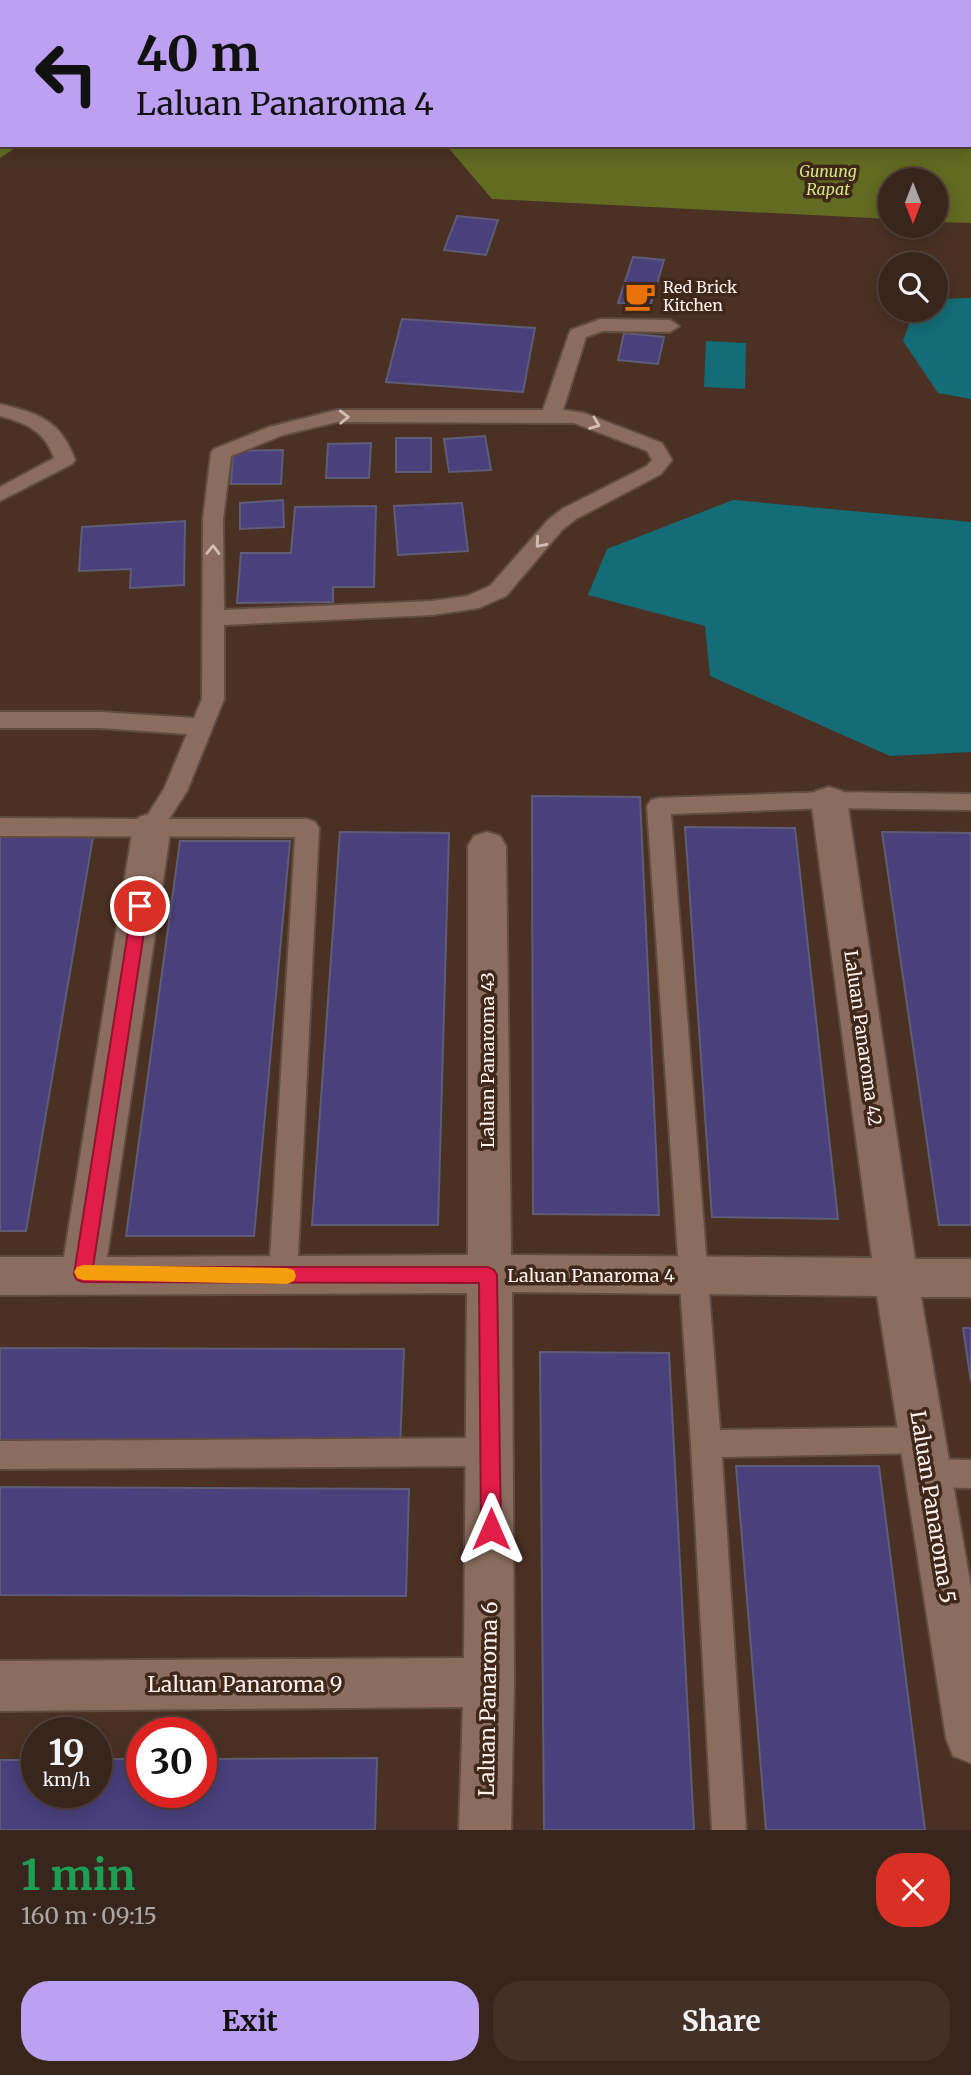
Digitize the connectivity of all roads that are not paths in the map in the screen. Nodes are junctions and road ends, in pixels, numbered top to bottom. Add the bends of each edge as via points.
1 (670, 326) dead end
2 (0, 410) edge
3 (551, 416) junction
4 (0, 495) edge
5 (212, 618) junction
6 (0, 720) edge
7 (202, 727) junction
8 (829, 800) junction
9 (971, 802) edge
10 (152, 827) junction
11 (0, 828) edge
12 (487, 846) dead end
13 (83, 1274) junction
14 (488, 1275) junction
15 (0, 1276) edge
16 (283, 1276) junction
17 (693, 1276) junction
18 (895, 1276) junction
19 (971, 1278) edge
20 (706, 1444) junction
21 (492, 1452) junction
22 (0, 1455) edge
23 (940, 1462) edge
24 (489, 1682) junction
25 (967, 1682) edge
26 (0, 1686) edge
27 (971, 1738) edge
28 (485, 1830) edge
29 (729, 1830) edge

1 - 3 lane via 601,325 578,334
2 - 4 lane via 48,427 65,460
5 -> 3 lane via 213,519 221,453 276,431 337,416
3 -> 5 lane via 576,417 655,447 662,460 654,470 555,525 498,591 471,603 432,608
5 - 7 lane via 213,699
6 - 7 lane
7 - 10 lane via 175,791
8 - 9 lane
8 - 17 lane via 659,806
8 - 18 street, Laluan Panaroma 42
10 - 11 lane
10 - 13 street
10 - 16 lane via 307,828
12 - 14 street, Laluan Panaroma 43
13 - 15 street, Laluan Panaroma 4
13 - 16 street, Laluan Panaroma 4
14 - 16 street, Laluan Panaroma 4
14 - 17 street, Laluan Panaroma 4
14 - 21 street, Laluan Panaroma 6
17 - 18 street, Laluan Panaroma 4
17 - 20 lane
18 - 19 street, Laluan Panaroma 4
18 - 23 street, Laluan Panaroma 5
20 - 23 lane
20 - 29 lane
21 - 22 lane
21 - 24 street, Laluan Panaroma 6
23 - 25 street, Laluan Panaroma 5
24 - 26 street, Laluan Panaroma 9
24 - 28 street, Laluan Panaroma 6
25 - 27 street, Laluan Panaroma 5

